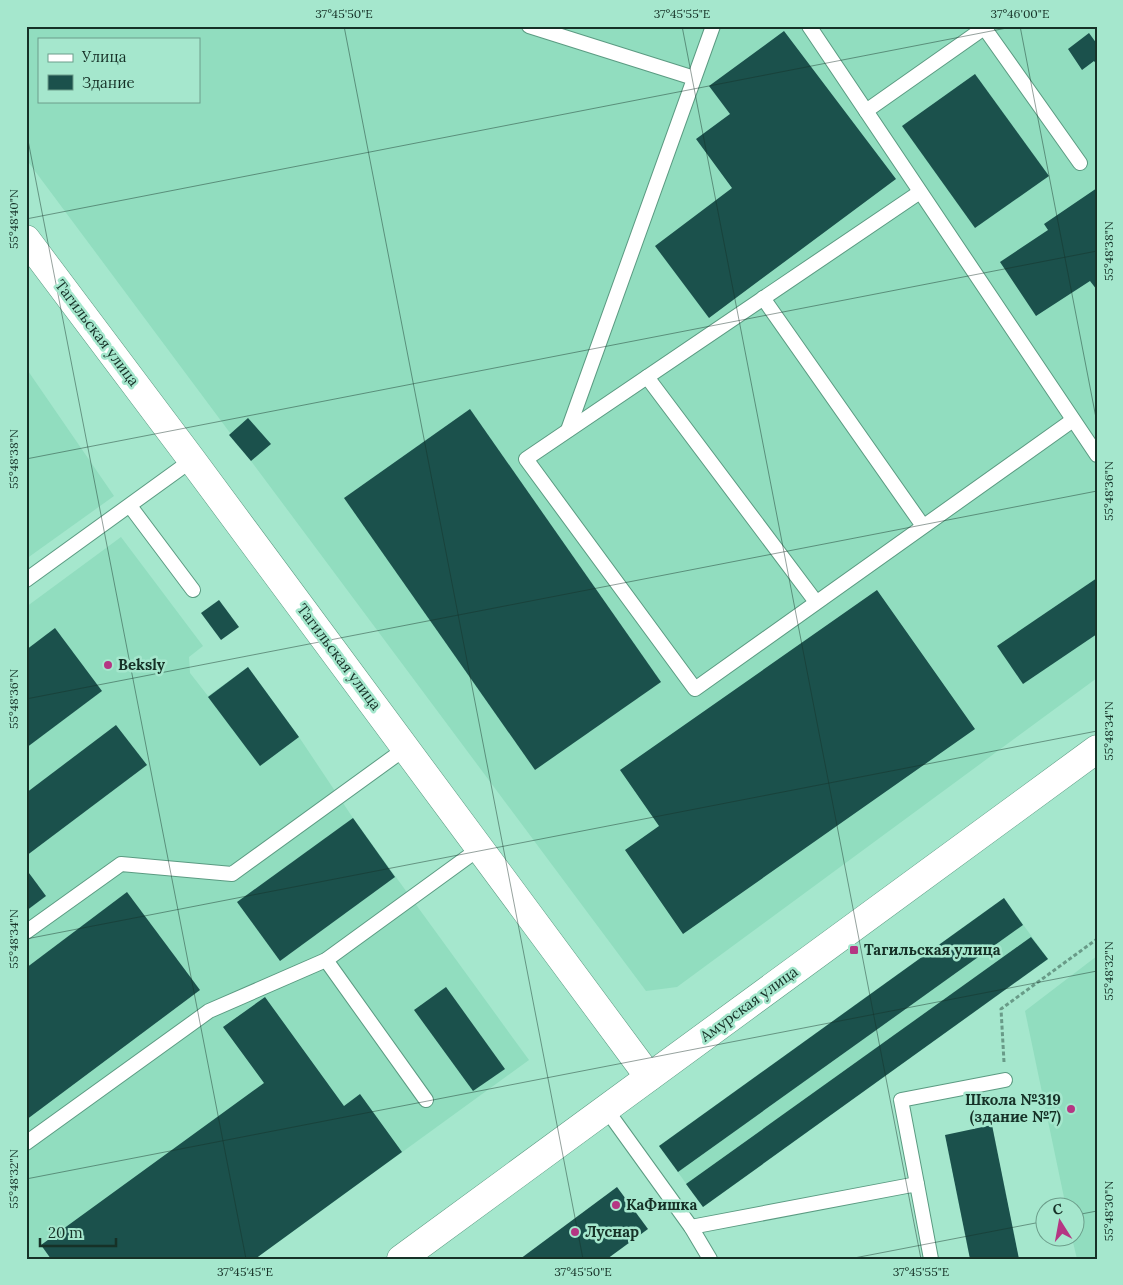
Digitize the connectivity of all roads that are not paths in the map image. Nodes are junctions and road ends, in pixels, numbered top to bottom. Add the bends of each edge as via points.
1 (529, 26) edge
2 (713, 26) edge
3 (809, 26) edge
4 (983, 27) edge
5 (694, 78) junction
6 (866, 111) junction
7 (1080, 163) dead end
8 (920, 192) junction
9 (26, 239) edge
10 (763, 298) junction
11 (647, 377) junction
12 (1073, 420) junction
13 (568, 430) junction
14 (1097, 455) edge
15 (192, 460) junction
16 (130, 506) junction
17 (923, 526) junction
18 (26, 580) edge
19 (194, 590) dead end
20 (816, 602) junction
21 (406, 748) junction
22 (1097, 748) edge
23 (480, 848) junction
24 (26, 932) edge
25 (326, 960) junction
26 (649, 1077) junction
27 (1005, 1080) road end
28 (426, 1100) dead end
29 (606, 1109) junction
30 (26, 1144) edge
31 (917, 1184) junction
32 (691, 1227) junction
33 (401, 1259) edge
34 (710, 1259) edge
35 (931, 1259) edge

1 - 5 lane
2 - 5 lane
3 - 6 lane
4 - 6 lane
4 - 7 lane
5 - 13 lane
6 - 8 lane
8 - 10 lane
8 - 12 lane
9 - 15 street, Тагильская улица
10 - 11 lane
10 - 17 lane
11 - 13 lane
11 - 20 lane
12 - 14 lane
12 - 17 lane
13 - 20 lane via 526,459 695,689
15 - 16 lane
15 - 21 street, Тагильская улица
16 - 18 lane
16 - 19 lane
17 - 20 lane
21 - 23 street, Тагильская улица
21 - 24 lane via 232,874 121,864
22 - 26 street, Амурская улица
23 - 25 lane
23 - 26 street, Тагильская улица
25 - 28 lane
25 - 30 lane via 209,1011
26 - 29 street, Амурская улица
27 - 31 lane via 901,1100
29 - 32 lane
29 - 33 street, Амурская улица
31 - 32 lane
31 - 35 lane
32 - 34 lane

